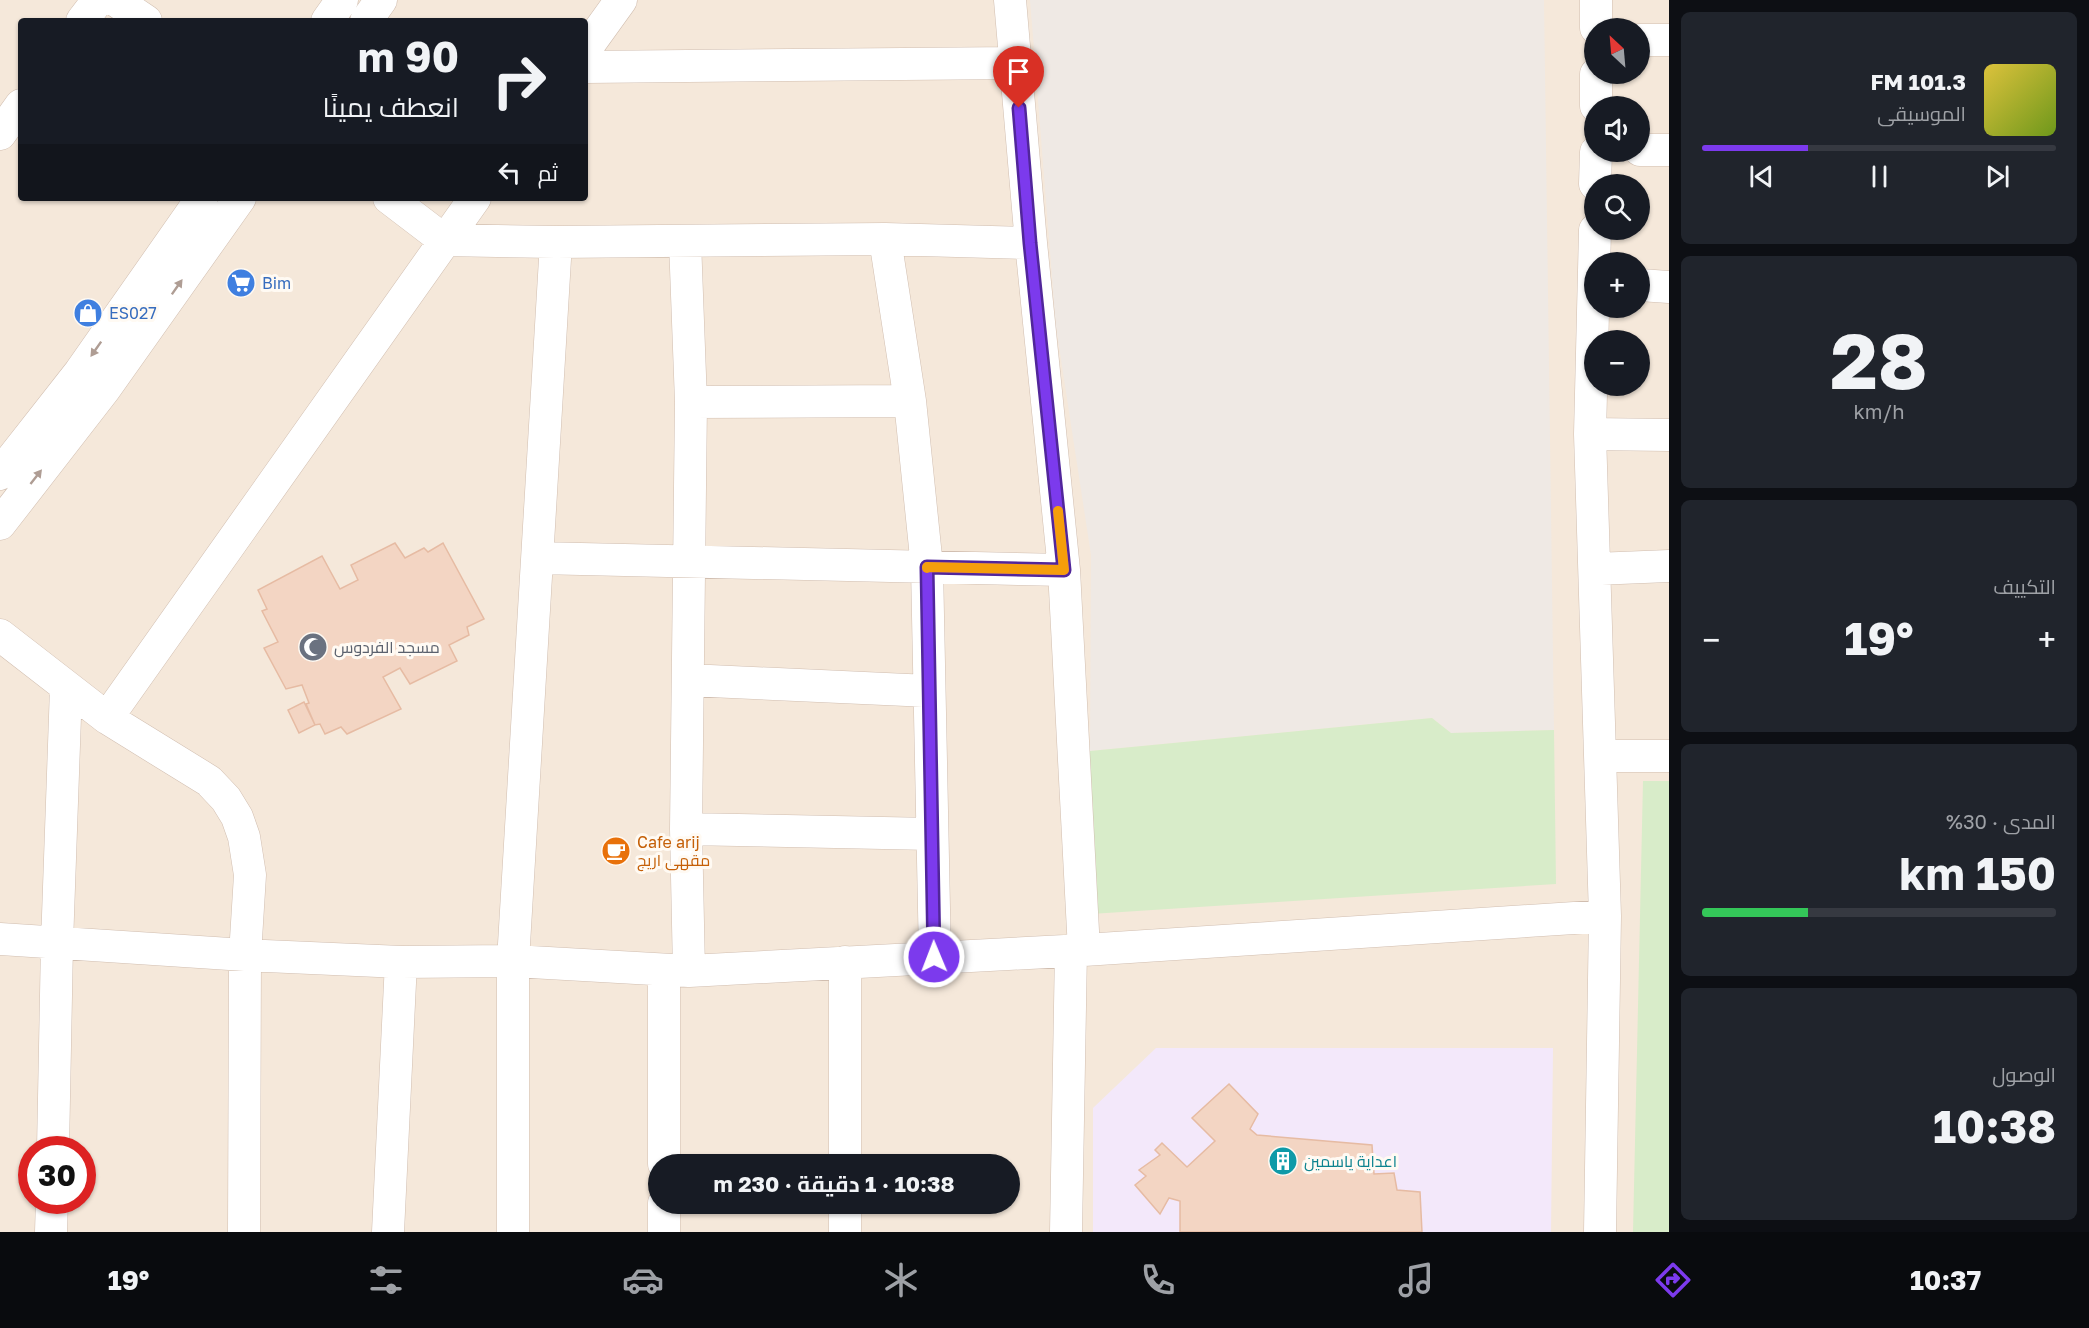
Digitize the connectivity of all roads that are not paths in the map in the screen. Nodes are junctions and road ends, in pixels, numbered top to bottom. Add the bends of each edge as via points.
1 (98, 0) edge
2 (115, 0) edge
3 (342, 0) edge
4 (381, 0) edge
5 (621, 0) edge
6 (1010, 0) edge
7 (1596, 0) edge
8 (84, 18) edge
9 (142, 18) edge
10 (329, 18) edge
11 (368, 18) edge
12 (1596, 18) edge
13 (1650, 40) edge
14 (1669, 40) edge
15 (588, 47) edge
16 (1015, 63) junction
17 (588, 67) edge
18 (18, 109) edge
19 (0, 134) edge
20 (1650, 150) edge
21 (1669, 150) edge
22 (200, 201) edge
23 (238, 201) edge
24 (393, 201) edge
25 (473, 201) edge
26 (885, 239) junction
27 (444, 240) junction
28 (685, 241) junction
29 (556, 242) junction
30 (1030, 243) junction
31 (1650, 286) edge
32 (1669, 287) edge
33 (1593, 318) edge
34 (910, 400) junction
35 (691, 402) junction
36 (1590, 435) junction
37 (1669, 435) edge
38 (0, 474) edge
39 (0, 524) edge
40 (538, 558) junction
41 (689, 562) junction
42 (1669, 566) edge
43 (927, 567) junction
44 (1595, 569) junction
45 (1064, 570) junction
46 (0, 635) edge
47 (688, 680) junction
48 (66, 688) junction
49 (929, 691) junction
50 (107, 718) junction
51 (1601, 756) junction
52 (1669, 756) edge
53 (686, 829) junction
54 (932, 834) junction
55 (1605, 916) junction
56 (0, 939) edge
57 (57, 944) junction
58 (1077, 950) junction
59 (245, 955) junction
60 (934, 957) junction
61 (513, 961) junction
62 (400, 962) junction
63 (845, 962) junction
64 (676, 970) junction
65 (53, 1136) edge
66 (665, 1154) edge
67 (845, 1154) edge
68 (52, 1214) edge
69 (664, 1214) edge
70 (845, 1214) edge
71 (51, 1232) edge
72 (244, 1232) edge
73 (388, 1232) edge
74 (513, 1232) edge
75 (664, 1232) edge
76 (845, 1232) edge
77 (1066, 1232) edge
78 (1600, 1232) edge

1 - 8 street
2 - 9 street
3 - 10 street
4 - 11 street
5 - 15 street
6 - 16 street
7 - 12 street
13 - 14 street
16 - 17 street
16 - 30 street
18 - 19 street
20 - 21 street
22 -> 38 street via 80,372
39 -> 23 street via 104,390
24 - 27 street
25 - 27 street
26 - 28 street
26 - 30 street
26 - 34 street
27 - 29 street
27 - 50 street
28 - 29 street
28 - 35 street
29 - 40 street
30 - 45 street
31 - 32 street
33 - 36 street
34 - 35 street
34 - 43 street
35 - 41 street
36 - 37 street
36 - 44 street
40 - 41 street
40 - 61 street
41 - 43 street
41 - 47 street
42 - 44 street
43 - 45 street
43 - 49 street
44 - 51 street
45 - 58 street
46 - 48 street
47 - 49 street
47 - 53 street
48 - 50 street
48 - 57 street
49 - 54 street
50 - 59 street via 209,781 237,817 250,875
51 - 52 street
51 - 55 street
53 - 54 street
53 - 64 street
54 - 60 street
55 - 58 street
55 - 78 street
56 - 57 street
57 - 59 street
57 - 65 street
58 - 60 street
58 - 77 street
59 - 62 street
59 - 72 street
60 - 63 street
61 - 62 street
61 - 64 street
61 - 74 street
62 - 73 street
63 - 64 street
63 - 67 street
64 - 66 street
68 - 71 street
69 - 75 street
70 - 76 street

